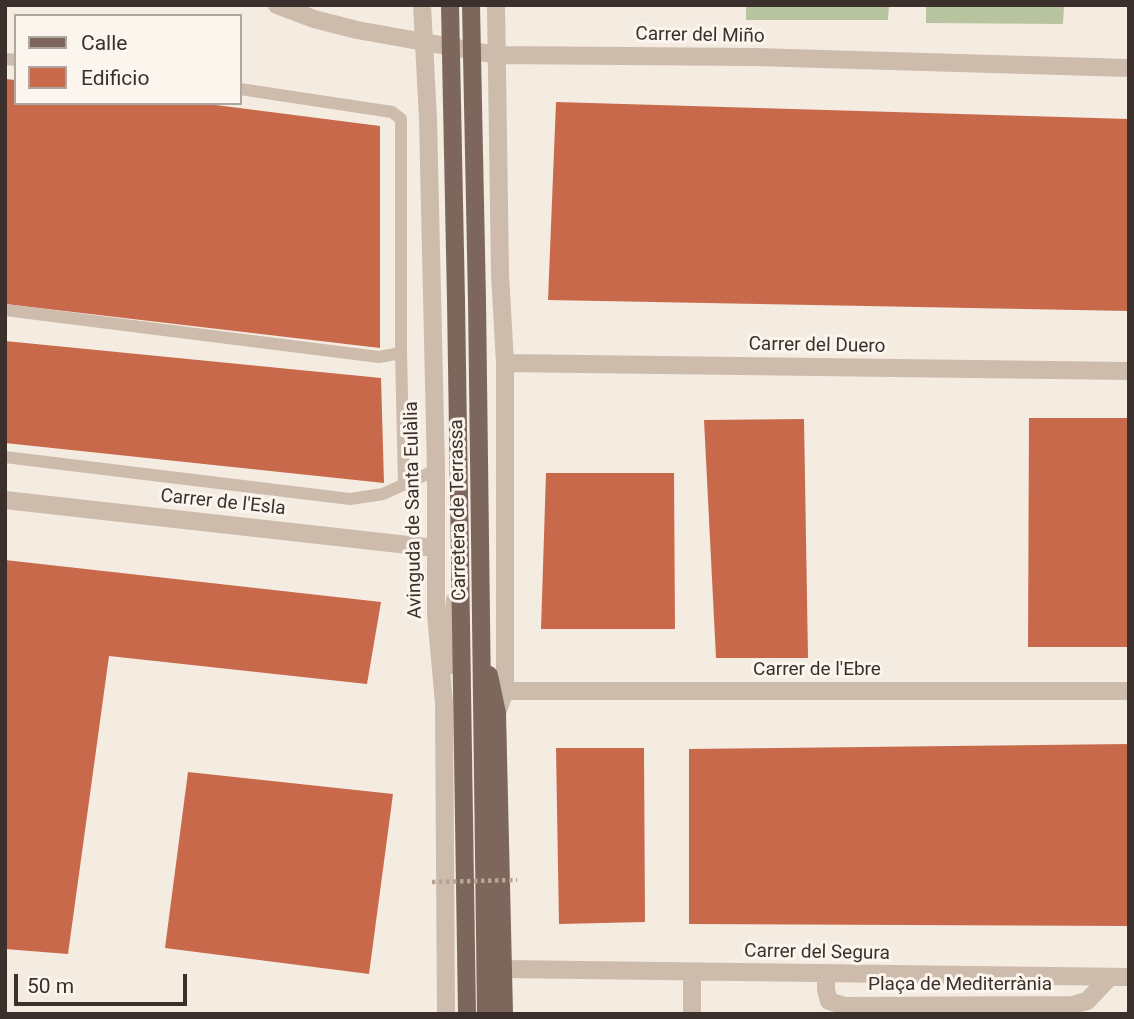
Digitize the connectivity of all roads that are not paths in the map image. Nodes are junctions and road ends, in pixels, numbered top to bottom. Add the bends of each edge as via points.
1 (276, 5) edge
2 (422, 5) edge
3 (450, 5) edge
4 (471, 5) edge
5 (496, 5) edge
6 (424, 43) junction
7 (497, 55) junction
8 (1129, 68) edge
9 (242, 89) edge
10 (5, 310) edge
11 (401, 353) junction
12 (505, 363) junction
13 (1129, 371) edge
14 (5, 457) edge
15 (436, 470) junction
16 (404, 484) junction
17 (5, 500) edge
18 (435, 548) junction
19 (460, 566) junction
20 (481, 634) junction
21 (505, 691) junction
22 (1129, 691) edge
23 (444, 703) junction
24 (497, 713) junction
25 (504, 969) junction
26 (692, 972) junction
27 (826, 974) junction
28 (1110, 977) junction
29 (1129, 977) edge
30 (957, 1010) edge
31 (446, 1014) edge
32 (467, 1014) edge
33 (486, 1014) edge
34 (504, 1014) edge
35 (692, 1014) edge

1 - 6 street, Carrer del Miño via 314,19
2 - 6 street, Avinguda de Santa Eulàlia
3 - 19 main road, Carretera de Terrassa, bridge
4 - 20 main road, Carretera de Terrassa, bridge
5 - 7 street
6 - 7 street, Carrer del Miño
6 - 15 street, Avinguda de Santa Eulàlia
7 - 8 street, Carrer del Miño
7 - 12 street
9 - 11 lane via 392,112 401,119
10 - 11 lane via 379,357
11 - 16 lane
12 - 13 street, Carrer del Duero
12 - 21 street
14 - 16 lane via 350,499 383,494
15 - 16 lane
15 - 18 street, Avinguda de Santa Eulàlia
17 - 18 street, Carrer de l'Esla
18 - 23 street, Avinguda de Santa Eulàlia
19 - 23 street, Carretera de Terrassa
19 - 32 main road, Carretera de Terrassa
20 - 24 main road
20 - 33 main road, Carretera de Terrassa
21 - 22 street, Carrer de l'Ebre
21 - 24 street
23 - 31 street, Avinguda de Santa Eulàlia
24 - 25 main road
25 - 26 street, Carrer del Segura
25 - 34 main road
26 - 27 street, Carrer del Segura
26 - 35 street
27 - 28 street, Carrer del Segura
27 - 30 street, Plaça de Mediterrània via 829,1001 845,1006
28 - 29 street, Carrer del Segura
28 - 30 street, Plaça de Mediterrània via 1087,1001 1073,1005

